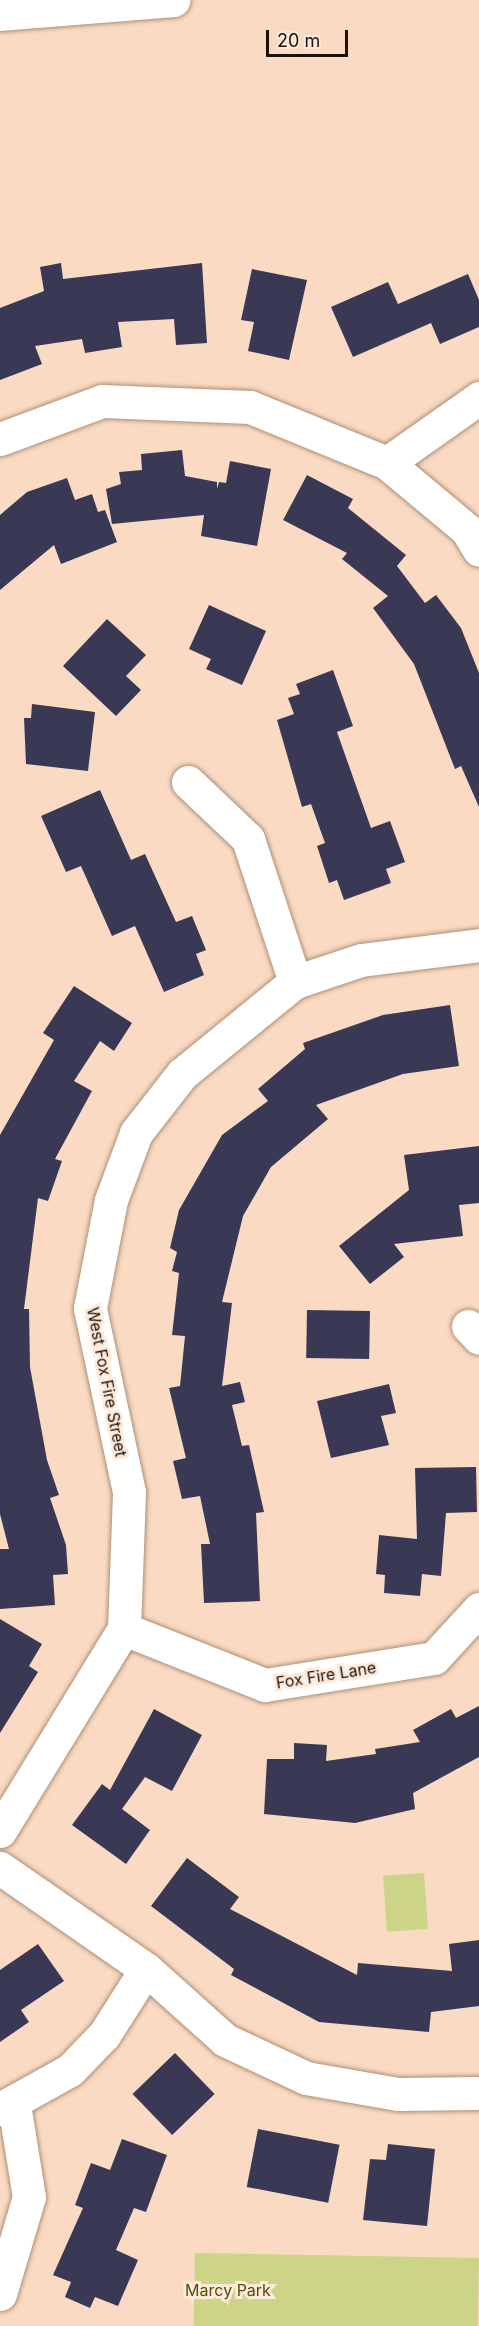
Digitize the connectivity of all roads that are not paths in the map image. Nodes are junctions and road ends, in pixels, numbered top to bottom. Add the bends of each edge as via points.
1 (152, 1) edge
2 (86, 4) edge
3 (0, 14) edge
4 (479, 398) edge
5 (0, 439) edge
6 (387, 463) junction
7 (479, 550) edge
8 (188, 782) dead end
9 (479, 945) edge
10 (295, 982) junction
11 (479, 1609) edge
12 (124, 1629) junction
13 (0, 1831) edge
14 (0, 1868) edge
15 (146, 1969) junction
16 (479, 2093) edge
17 (7, 2106) edge
18 (0, 2294) edge

1 - 2 street
2 - 3 street
4 - 6 street
5 - 6 street via 102,401 250,407
6 - 7 street via 466,530
8 - 10 street via 248,839
9 - 10 street, West Fox Fire Street via 361,960
10 - 12 street, West Fox Fire Street via 182,1074 136,1133 111,1200 90,1308 129,1492
11 - 12 street, Fox Fire Lane via 434,1658 265,1685
12 - 13 street, West Fox Fire Street
14 - 15 street
15 - 16 street via 225,2040 306,2078 398,2094
15 - 17 street via 104,2035 77,2063
17 - 18 street via 29,2197

